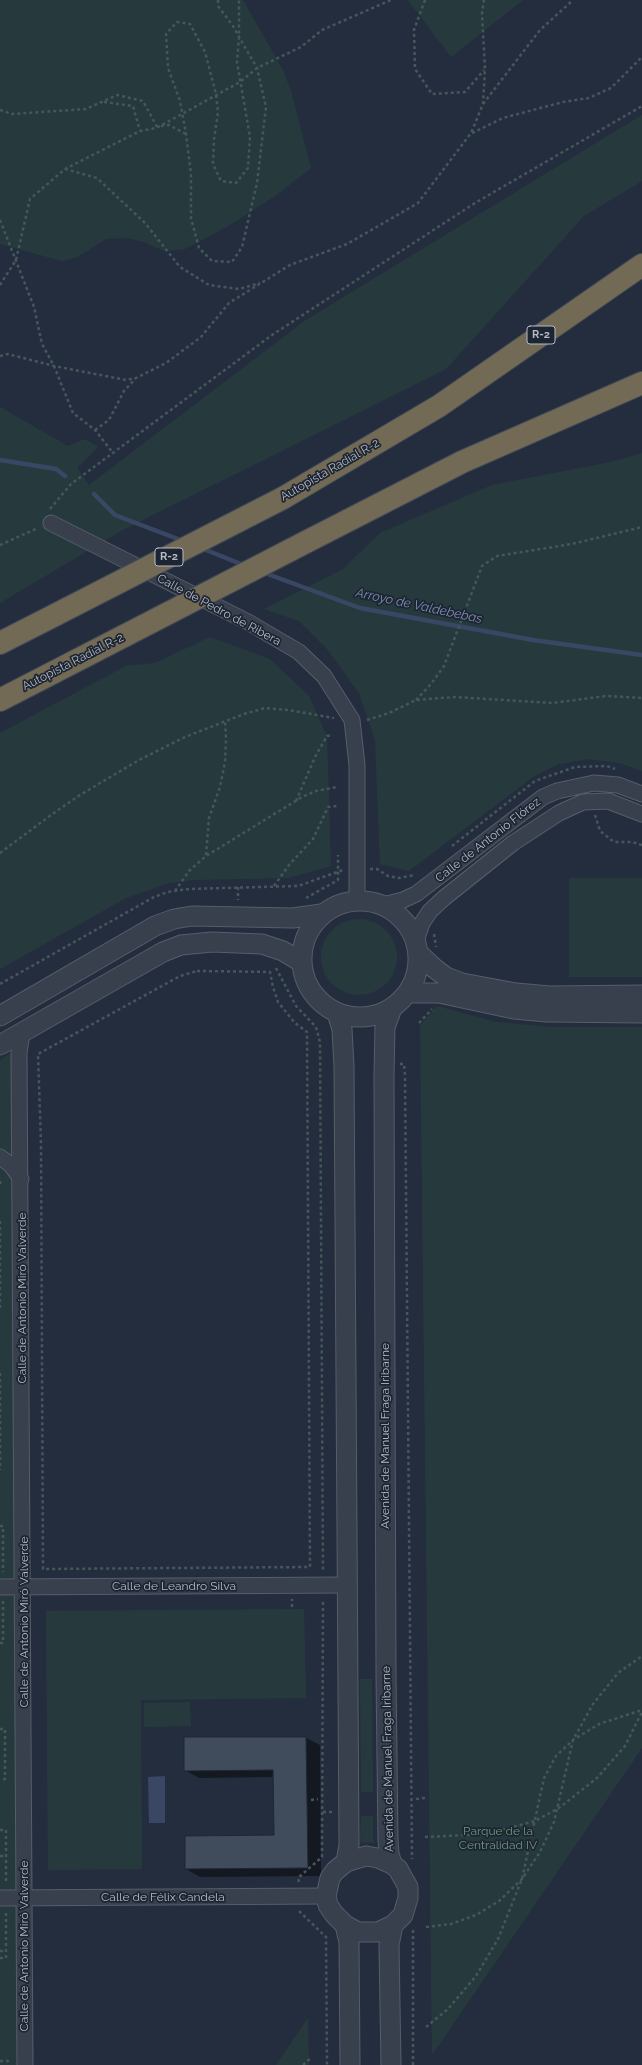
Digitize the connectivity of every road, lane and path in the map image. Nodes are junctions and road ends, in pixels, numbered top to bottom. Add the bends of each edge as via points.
1 (218, 0) edge
2 (239, 0) edge
3 (390, 0) edge
4 (425, 0) edge
5 (484, 0) edge
6 (573, 0) edge
7 (239, 37) junction
8 (642, 58) edge
9 (258, 68) junction
10 (485, 69) junction
11 (240, 82) junction
12 (216, 94) junction
13 (103, 102) junction
14 (483, 104) junction
15 (642, 106) edge
16 (0, 110) edge
17 (182, 114) junction
18 (156, 128) junction
19 (140, 131) junction
20 (471, 133) junction
21 (186, 134) junction
22 (65, 169) junction
23 (0, 220) edge
24 (16, 260) junction
25 (642, 265) edge
26 (264, 282) junction
27 (0, 286) edge
28 (0, 356) edge
29 (54, 366) junction
30 (136, 378) junction
31 (642, 383) edge
32 (95, 430) junction
33 (113, 453) junction
34 (50, 523) junction
35 (642, 527) edge
36 (0, 545) edge
37 (0, 643) edge
38 (642, 698) edge
39 (0, 700) edge
40 (416, 700) junction
41 (352, 720) junction
42 (225, 721) junction
43 (333, 735) dead end
44 (337, 787) dead end
45 (642, 794) edge
46 (295, 801) junction
47 (337, 806) dead end
48 (599, 812) dead end
49 (642, 814) edge
50 (642, 845) edge
51 (0, 853) edge
52 (338, 855) dead end
53 (206, 856) junction
54 (273, 886) dead end
55 (238, 887) dead end
56 (174, 891) dead end
57 (304, 899) dead end
58 (357, 900) junction
59 (245, 902) dead end
60 (383, 905) junction
61 (321, 914) junction
62 (433, 930) dead end
63 (417, 947) junction
64 (437, 949) dead end
65 (301, 962) junction
66 (273, 964) dead end
67 (407, 993) junction
68 (642, 995) edge
69 (392, 1008) junction
70 (337, 1013) junction
71 (642, 1013) edge
72 (0, 1016) edge
73 (307, 1032) joint
74 (22, 1033) junction
75 (0, 1045) edge
76 (404, 1064) dead end
77 (0, 1157) edge
78 (21, 1179) junction
79 (0, 1221) edge
80 (0, 1309) edge
81 (0, 1373) edge
82 (0, 1470) edge
83 (323, 1568) dead end
84 (347, 1585) junction
85 (0, 1587) edge
86 (24, 1587) junction
87 (323, 1602) dead end
88 (642, 1656) edge
89 (642, 1711) edge
90 (0, 1729) edge
91 (573, 1740) junction
92 (0, 1779) edge
93 (425, 1798) dead end
94 (416, 1799) dead end
95 (311, 1800) dead end
96 (318, 1800) dead end
97 (558, 1808) junction
98 (535, 1821) junction
99 (425, 1837) dead end
100 (346, 1862) junction
101 (414, 1862) dead end
102 (392, 1864) junction
103 (298, 1878) dead end
104 (522, 1878) junction
105 (326, 1896) junction
106 (0, 1898) edge
107 (24, 1898) junction
108 (299, 1913) dead end
109 (415, 1923) dead end
110 (345, 1925) junction
111 (393, 1925) junction
112 (426, 1927) dead end
113 (426, 2027) dead end
114 (312, 2057) dead end
115 (0, 2061) edge
116 (8, 2065) edge
117 (25, 2065) edge
118 (303, 2065) edge
119 (326, 2065) edge
120 (350, 2065) edge
121 (391, 2065) edge
122 (413, 2065) edge

1 - 7 path via 218,6
2 - 7 path
3 - 9 path via 322,30 301,47
4 - 10 path via 414,30 415,69 432,94 465,92
5 - 10 path via 482,14
6 - 14 path via 540,30
7 - 9 path
7 - 11 path via 237,62
8 - 20 path via 611,88 589,98 503,118
9 - 11 path
9 - 21 path via 266,107 258,183 242,247 232,262 212,262 199,248 191,218 191,174
10 - 14 path
11 - 12 path
11 - 12 path via 250,137 248,168 236,183 220,181 213,164 218,112
12 - 17 path
12 - 17 path via 204,52 190,24 177,22 166,34 166,41 168,68
13 - 16 path via 86,109 12,114
13 - 18 path via 117,95 143,101
13 - 19 path via 133,106
14 - 20 path
15 - 33 path via 475,203 278,330
17 - 18 path
17 - 21 path
18 - 19 path
18 - 21 path via 169,125
19 - 22 path
20 - 26 path via 418,203 347,244 290,265
22 - 24 path via 30,199
22 - 26 path via 97,178 145,223 180,267 209,285 239,289
23 - 24 path
24 - 27 path
24 - 29 path via 34,307 42,344
25 - 37 highway, Autopista Radial R-2 / R-2, bridge via 439,406 283,498
26 - 30 path via 229,303 200,337 166,363
28 - 29 path via 8,354
29 - 30 path via 126,380
29 - 32 path via 73,413
30 - 32 path via 124,391 109,420
31 - 39 highway, Autopista Radial R-2, bridge via 462,462
32 - 33 path
33 - 34 path via 71,484 48,510
34 - 36 path
34 - 41 street, Calle de Pedro de Ribera via 248,622 299,652 324,676
35 - 40 path via 572,544 497,556 482,566 444,666
38 - 40 path via 606,696 552,704 455,697
40 - 41 path via 371,720
41 - 42 path via 266,708
41 - 58 street, Calle de Pedro de Ribera via 357,765
42 - 51 path via 139,760 50,815
42 - 53 path via 225,762 220,787 209,818
43 - 46 path via 327,736
44 - 46 path via 316,790
45 - 60 street, Calle de Antonio Flórez via 618,785 594,783 552,793 543,797 416,894
46 - 53 path
47 - 54 path via 328,808 313,839
48 - 50 path via 594,811 600,831 614,842
49 - 63 street, Calle de Antonio Flórez via 608,802 582,802 559,813 513,843 439,902 422,923
52 - 57 path via 338,880
53 - 56 path via 189,871
55 - 59 path via 238,902
58 - 60 street
58 - 61 street via 332,907
60 - 63 street via 397,914 408,926
61 - 65 street via 307,932 302,946
61 - 72 street via 293,918 192,916 174,919 155,926
62 - 64 path
63 - 67 street via 417,971
63 - 68 street via 434,968 446,977 462,983 549,996
65 - 70 street via 304,978 312,993 323,1005
65 - 74 street via 283,951 262,944 212,942 181,945 163,952
66 - 83 path via 279,970 288,994 296,1006 316,1027 320,1042
67 - 69 street
67 - 71 street via 439,992 514,1008 547,1012
69 - 70 street via 374,1016 356,1018
69 - 102 street, Avenida de Manuel Fraga Iribarne via 385,1027 384,1107 386,1676 388,1840
70 - 84 street via 342,1029 343,1049
73 - 73 path via 295,1023 278,1002 270,972 197,971 180,976 38,1054 41,1144 43,1569 310,1568
74 - 75 street
74 - 78 street, Calle de Antonio Miró Valverde via 19,1053
76 - 101 path via 411,1855
77 - 78 street via 11,1165
78 - 86 street, Calle de Antonio Miró Valverde
79 - 80 path
81 - 82 path
84 - 86 street, Calle de Leandro Silva
84 - 100 street via 349,1845
85 - 86 street, Calle de Leandro Silva
86 - 107 street, Calle de Antonio Miró Valverde
87 - 103 path via 322,1857
88 - 91 path via 618,1673 593,1704
89 - 91 path via 599,1724
89 - 97 path via 625,1746 597,1778
90 - 92 path via 5,1729 5,1779
91 - 97 path
91 - 98 path via 556,1756 544,1778
93 - 94 path
95 - 96 path
97 - 98 path
97 - 104 path via 540,1852
98 - 99 path via 488,1834
98 - 104 path
100 - 102 street via 366,1856
100 - 105 street via 335,1870 330,1878
102 - 111 street via 408,1887 403,1915
104 - 112 path via 498,1902 476,1915 451,1924
104 - 113 path via 498,1939 476,1976 448,2010
105 - 107 street, Calle de Félix Candela
105 - 110 street via 328,1905
106 - 107 street, Calle de Félix Candela
107 - 117 street, Calle de Antonio Miró Valverde
108 - 119 path via 326,1937
109 - 122 path via 412,1936
110 - 111 street via 358,1932 368,1933 378,1932
110 - 120 street via 349,1942
111 - 121 street via 389,1945
114 - 118 path
115 - 116 path via 8,2061

